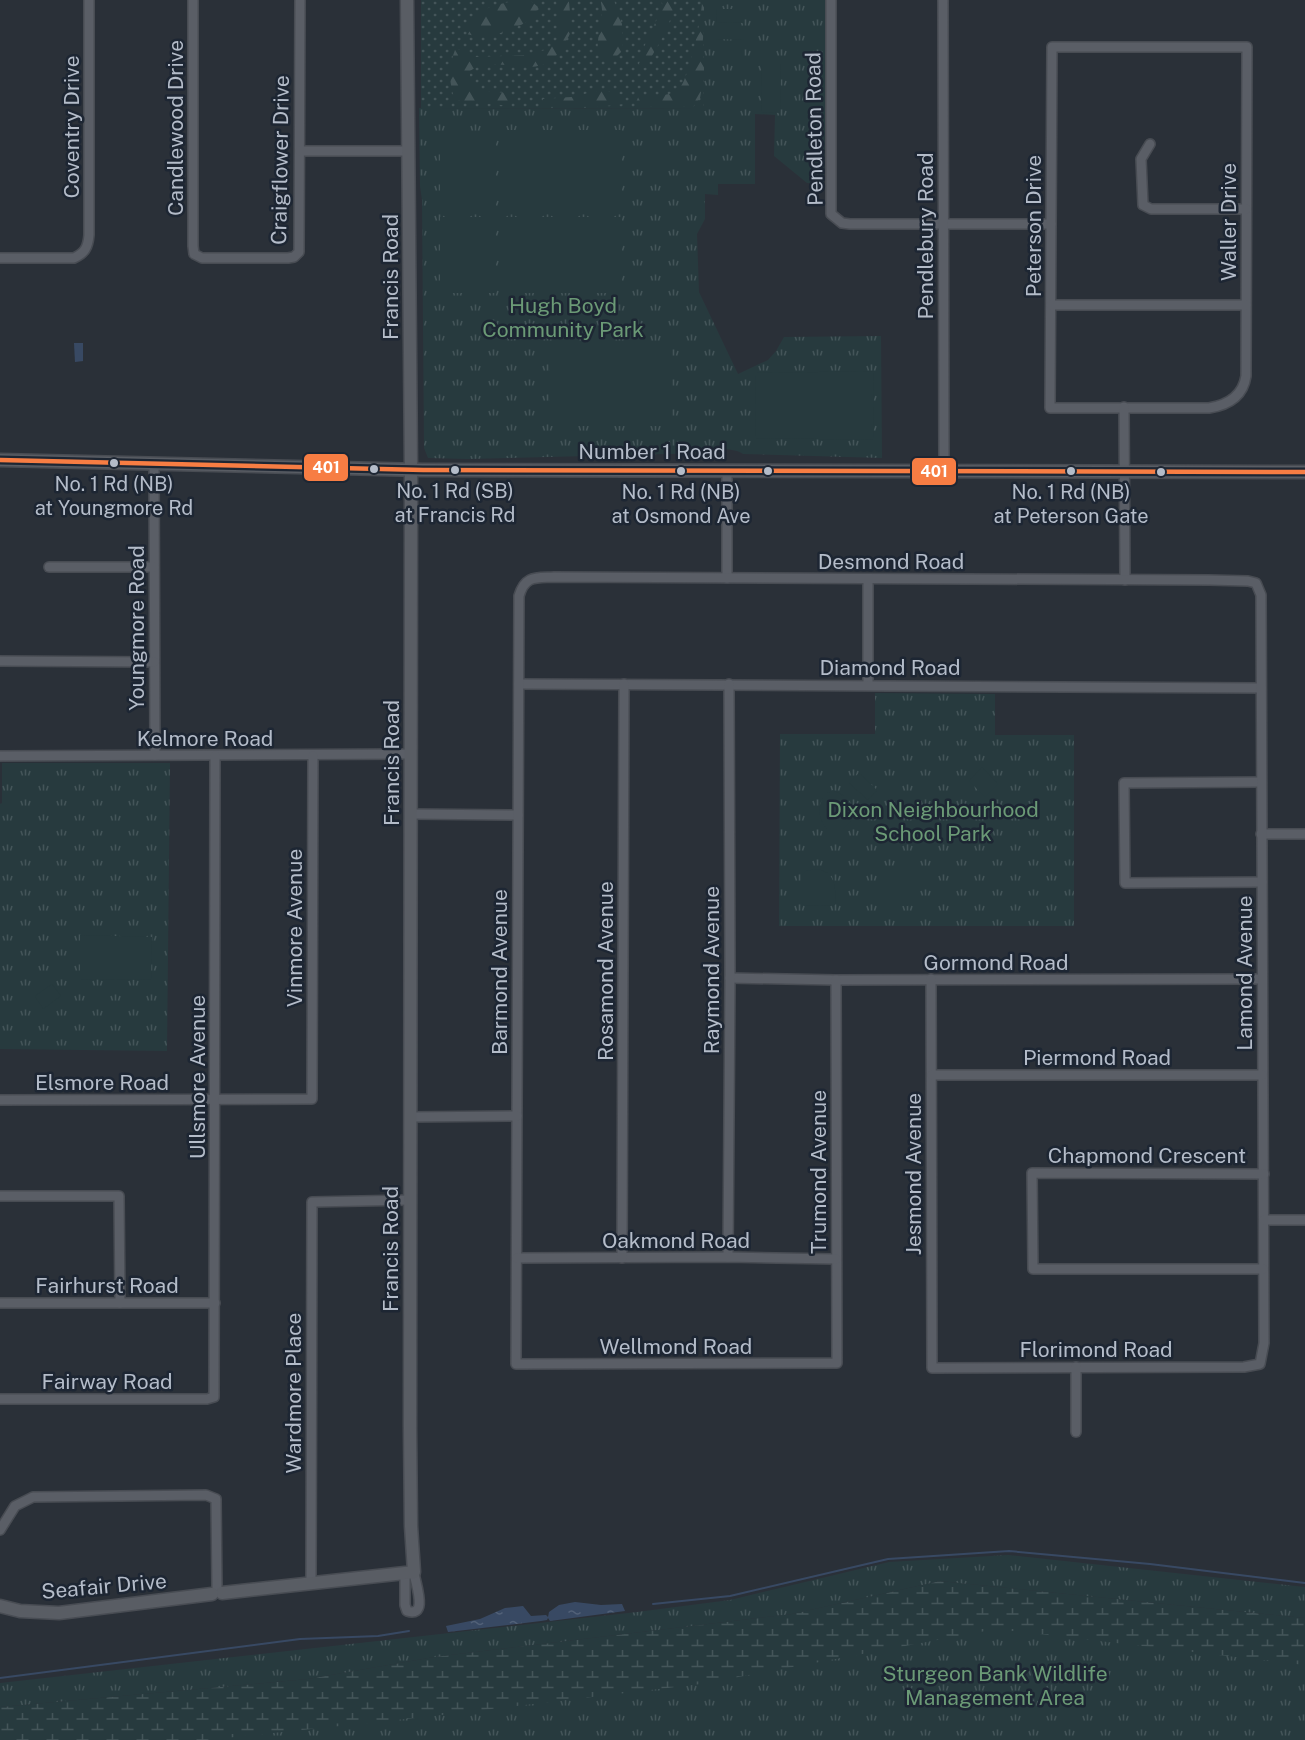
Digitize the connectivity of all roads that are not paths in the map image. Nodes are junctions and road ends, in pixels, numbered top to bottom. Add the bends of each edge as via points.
1 (89, 0) edge
2 (193, 0) edge
3 (300, 0) edge
4 (407, 0) edge
5 (831, 0) edge
6 (943, 0) edge
7 (1247, 47) joint
8 (1150, 144) dead end
9 (300, 151) junction
10 (409, 151) junction
11 (1246, 209) junction
12 (1052, 224) junction
13 (942, 225) junction
14 (196, 256) joint
15 (0, 258) edge
16 (1051, 305) junction
17 (1246, 305) junction
18 (1239, 394) joint
19 (1124, 407) junction
20 (0, 460) edge
21 (154, 464) junction
22 (411, 470) junction
23 (727, 471) junction
24 (944, 471) junction
25 (1125, 472) junction
26 (1305, 472) edge
27 (49, 567) dead end
28 (154, 567) junction
29 (727, 578) junction
30 (868, 580) junction
31 (1125, 580) junction
32 (526, 581) joint
33 (1256, 583) joint
34 (0, 662) edge
35 (154, 662) junction
36 (519, 684) junction
37 (624, 684) junction
38 (729, 684) junction
39 (868, 685) junction
40 (1261, 688) junction
41 (411, 754) junction
42 (155, 755) junction
43 (0, 756) edge
44 (215, 756) junction
45 (313, 756) junction
46 (1261, 782) junction
47 (411, 814) junction
48 (518, 815) junction
49 (1261, 834) junction
50 (1305, 834) edge
51 (1262, 882) junction
52 (730, 978) junction
53 (1262, 979) junction
54 (836, 980) junction
55 (931, 980) junction
56 (932, 1075) junction
57 (1262, 1075) junction
58 (215, 1099) junction
59 (312, 1099) joint
60 (0, 1100) edge
61 (517, 1116) junction
62 (410, 1117) junction
63 (1264, 1174) junction
64 (0, 1196) edge
65 (410, 1200) junction
66 (1264, 1220) junction
67 (1305, 1220) edge
68 (728, 1257) junction
69 (517, 1258) junction
70 (622, 1258) junction
71 (836, 1259) junction
72 (1263, 1269) junction
73 (0, 1303) edge
74 (120, 1303) junction
75 (215, 1303) junction
76 (837, 1363) joint
77 (516, 1364) joint
78 (1260, 1364) joint
79 (1076, 1367) junction
80 (932, 1368) joint
81 (214, 1397) joint
82 (0, 1400) edge
83 (1076, 1432) dead end
84 (0, 1530) edge
85 (410, 1573) joint
86 (311, 1584) junction
87 (217, 1592) junction
88 (0, 1606) edge

1 - 15 street, Coventry Drive via 87,248 74,258
2 - 14 street, Candlewood Drive
3 - 9 street, Craigflower Drive
4 - 10 street, Francis Road
5 - 13 street, Pendleton Road via 831,214 850,224
6 - 13 street, Pendlebury Road
7 - 11 street, Waller Drive
7 - 12 street, Peterson Drive via 1052,47
8 - 11 street via 1141,159 1143,205
9 - 10 street
9 - 14 street, Craigflower Drive via 300,245 296,255
10 - 22 street, Francis Road
11 - 17 street, Waller Drive
12 - 13 street, Pendleton Road
12 - 16 street, Peterson Drive
13 - 24 street, Pendlebury Road
16 - 17 street
16 - 19 street, Peterson Drive via 1050,408
17 - 18 street, Waller Drive via 1246,376
18 - 19 street, Peterson Drive via 1216,407
19 - 25 street
20 - 21 street, Number 1 Road
21 - 22 street, Number 1 Road
21 - 28 street, Youngmore Road
22 - 23 street, Number 1 Road
22 - 41 street, Francis Road
23 - 24 street, Number 1 Road
23 - 29 street
24 - 25 street, Number 1 Road
25 - 26 street, Number 1 Road
25 - 31 street
27 - 28 street
28 - 35 street, Youngmore Road
29 - 30 street, Desmond Road
29 - 32 street, Desmond Road via 540,577
30 - 31 street, Desmond Road
30 - 39 street
31 - 33 street, Desmond Road
32 - 36 street, Barmond Avenue via 519,596
33 - 40 street, Lamond Avenue via 1261,595
34 - 35 street
35 - 42 street, Youngmore Road
36 - 37 street, Diamond Road
36 - 48 street, Barmond Avenue
37 - 38 street, Diamond Road
37 - 70 street, Rosamond Avenue
38 - 39 street, Diamond Road
38 - 52 street, Raymond Avenue
39 - 40 street, Diamond Road
40 - 46 street, Lamond Avenue
41 - 45 street, Kelmore Road
41 - 47 street, Francis Road
42 - 43 street, Kelmore Road
42 - 44 street, Kelmore Road
44 - 45 street, Kelmore Road
44 - 58 street, Ullsmore Avenue
45 - 59 street, Vinmore Avenue
46 - 49 street, Lamond Avenue
46 - 51 street via 1124,783 1125,883
47 - 48 street
47 - 62 street, Francis Road
48 - 61 street, Barmond Avenue
49 - 50 street
49 - 51 street, Lamond Avenue
51 - 53 street, Lamond Avenue
52 - 54 street, Gormond Road
52 - 68 street, Raymond Avenue
53 - 55 street, Gormond Road
53 - 57 street, Lamond Avenue
54 - 55 street, Gormond Road
54 - 71 street, Trumond Avenue
55 - 56 street, Jesmond Avenue
56 - 57 street, Piermond Road
56 - 80 street, Jesmond Avenue
57 - 63 street, Lamond Avenue
58 - 59 street, Elsmore Road
58 - 60 street, Elsmore Road
58 - 75 street, Ullsmore Avenue
61 - 62 street
61 - 69 street, Barmond Avenue
62 - 65 street, Francis Road
63 - 66 street, Lamond Avenue
63 - 72 street, Chapmond Crescent via 1032,1173 1034,1269
64 - 74 street via 119,1196
65 - 85 street, Francis Road
65 - 86 street, Wardmore Place via 312,1202
66 - 67 street
66 - 72 street, Lamond Avenue
68 - 70 street, Oakmond Road
68 - 71 street, Oakmond Road
69 - 70 street, Oakmond Road
69 - 77 street, Barmond Avenue
71 - 76 street, Trumond Avenue
72 - 78 street, Lamond Avenue via 1264,1343
73 - 74 street, Fairhurst Road
74 - 75 street, Fairhurst Road
75 - 81 street, Ullsmore Avenue
76 - 77 street, Wellmond Road
78 - 79 street, Florimond Road
79 - 80 street, Florimond Road
79 - 83 street
81 - 82 street, Fairway Road
84 - 87 street via 15,1506 33,1497 206,1495 216,1499
85 - 86 street, Seafair Drive
86 - 87 street, Seafair Drive
87 - 88 street, Seafair Drive via 59,1612

